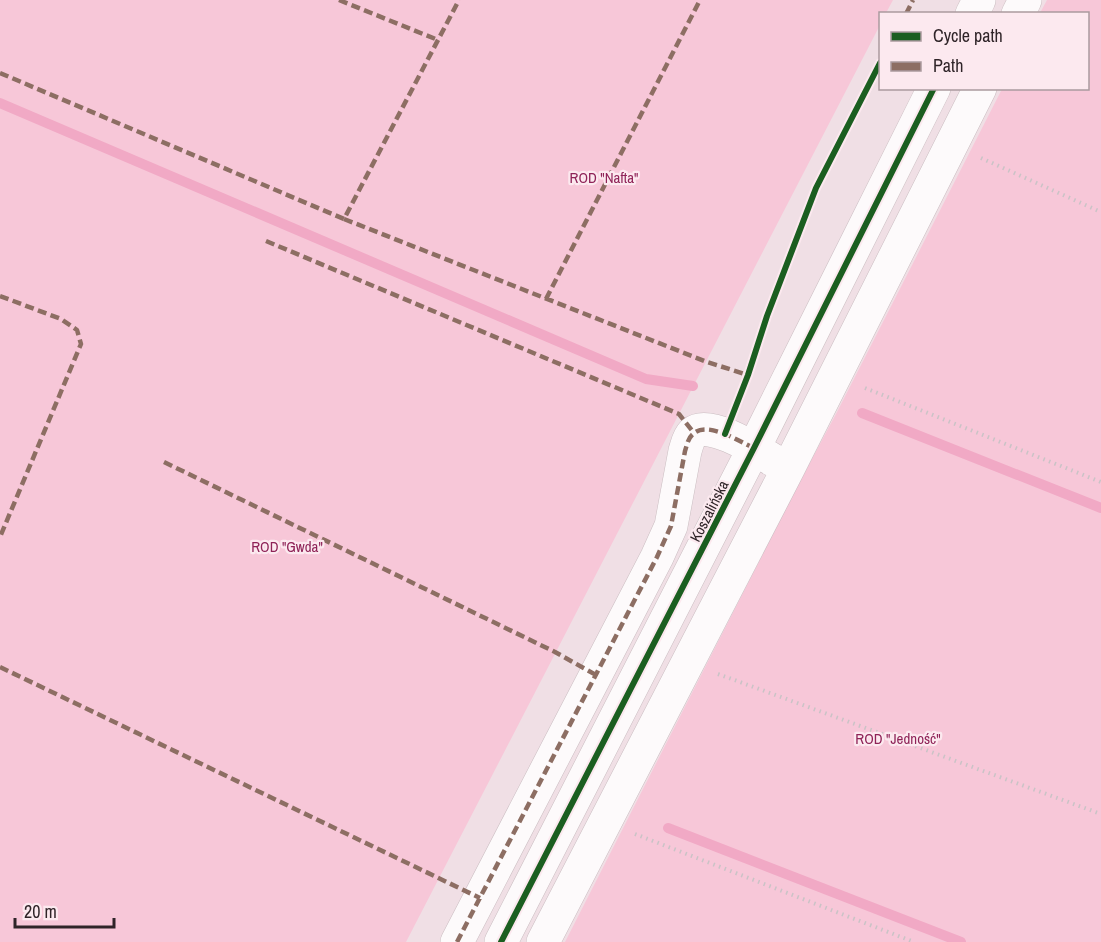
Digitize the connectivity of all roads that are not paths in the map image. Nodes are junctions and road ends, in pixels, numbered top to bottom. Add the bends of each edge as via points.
1 (933, 90) edge
2 (979, 90) edge
3 (754, 448) junction
4 (788, 469) junction
5 (457, 942) edge
6 (501, 942) edge
7 (543, 942) edge

1 - 3 street, Koszalińska
2 - 4 street
3 - 4 street
3 - 5 street via 708,429 700,429 688,440 671,526 657,557
3 - 6 street, Koszalińska
4 - 7 street

